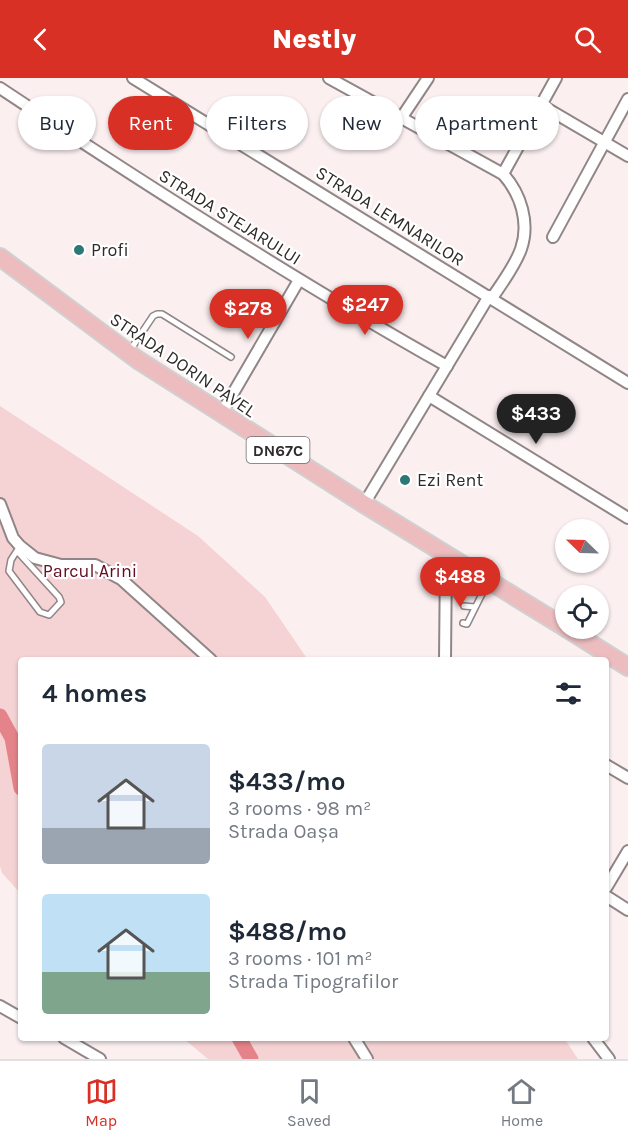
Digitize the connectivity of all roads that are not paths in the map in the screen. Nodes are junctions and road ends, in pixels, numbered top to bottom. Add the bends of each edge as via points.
1 (134, 78) edge
2 (329, 78) edge
3 (428, 78) edge
4 (556, 78) edge
5 (0, 88) edge
6 (363, 96) edge
7 (546, 96) edge
8 (628, 99) edge
9 (559, 115) edge
10 (403, 116) edge
11 (403, 118) edge
12 (605, 142) junction
13 (516, 150) edge
14 (628, 156) edge
15 (503, 174) junction
16 (553, 237) dead end
17 (0, 257) edge
18 (299, 280) junction
19 (490, 297) junction
20 (129, 354) junction
21 (231, 357) dead end
22 (447, 366) junction
23 (628, 383) edge
24 (429, 396) junction
25 (221, 414) junction
26 (0, 504) edge
27 (364, 504) junction
28 (628, 518) edge
29 (19, 549) junction
30 (446, 555) junction
31 (488, 581) junction
32 (474, 609) junction
33 (555, 621) edge
34 (583, 639) edge
35 (209, 657) edge
36 (445, 657) edge
37 (628, 667) edge
38 (609, 767) edge
39 (628, 778) edge
40 (628, 851) edge
41 (609, 883) edge
42 (609, 898) edge
43 (628, 910) edge
44 (0, 1006) edge
45 (18, 1017) edge
46 (69, 1041) edge
47 (356, 1041) edge
48 (595, 1041) edge
49 (100, 1059) edge
50 (367, 1059) edge
51 (609, 1059) edge

1 - 19 street, STRADA LEMNARILOR
2 - 6 street
3 - 10 street
4 - 7 street
5 - 18 street, STRADA STEJARULUI
8 - 12 street
9 - 12 street
11 - 15 street
12 - 14 street
12 - 16 street
13 - 15 street
15 - 19 street via 518,193 524,237 518,257
17 - 20 main road, STRADA DORIN PAVEL / DN67C
18 - 22 street, STRADA STEJARULUI
18 - 25 street
19 - 22 street
19 - 23 street, STRADA LEMNARILOR
20 - 21 lane via 157,314 162,314
20 - 25 main road, STRADA DORIN PAVEL / DN67C
22 - 24 street
24 - 27 street
24 - 28 street
25 - 27 main road, STRADA DORIN PAVEL / DN67C
26 - 29 street
27 - 30 main road, STRADA DORIN PAVEL / DN67C
29 - 29 lane via 9,572 40,612 49,615 61,602 59,597
29 - 35 street via 61,565 95,565 108,571
30 - 31 main road, STRADA DORIN PAVEL / DN67C
30 - 36 street via 450,614
31 - 32 lane
31 - 33 main road, STRADA DORIN PAVEL / DN67C
32 - 32 lane via 465,615
34 - 37 main road, STRADA DORIN PAVEL / DN67C
38 - 39 street
40 - 41 street
42 - 43 street
44 - 45 street
46 - 49 street
47 - 50 street
48 - 51 street

